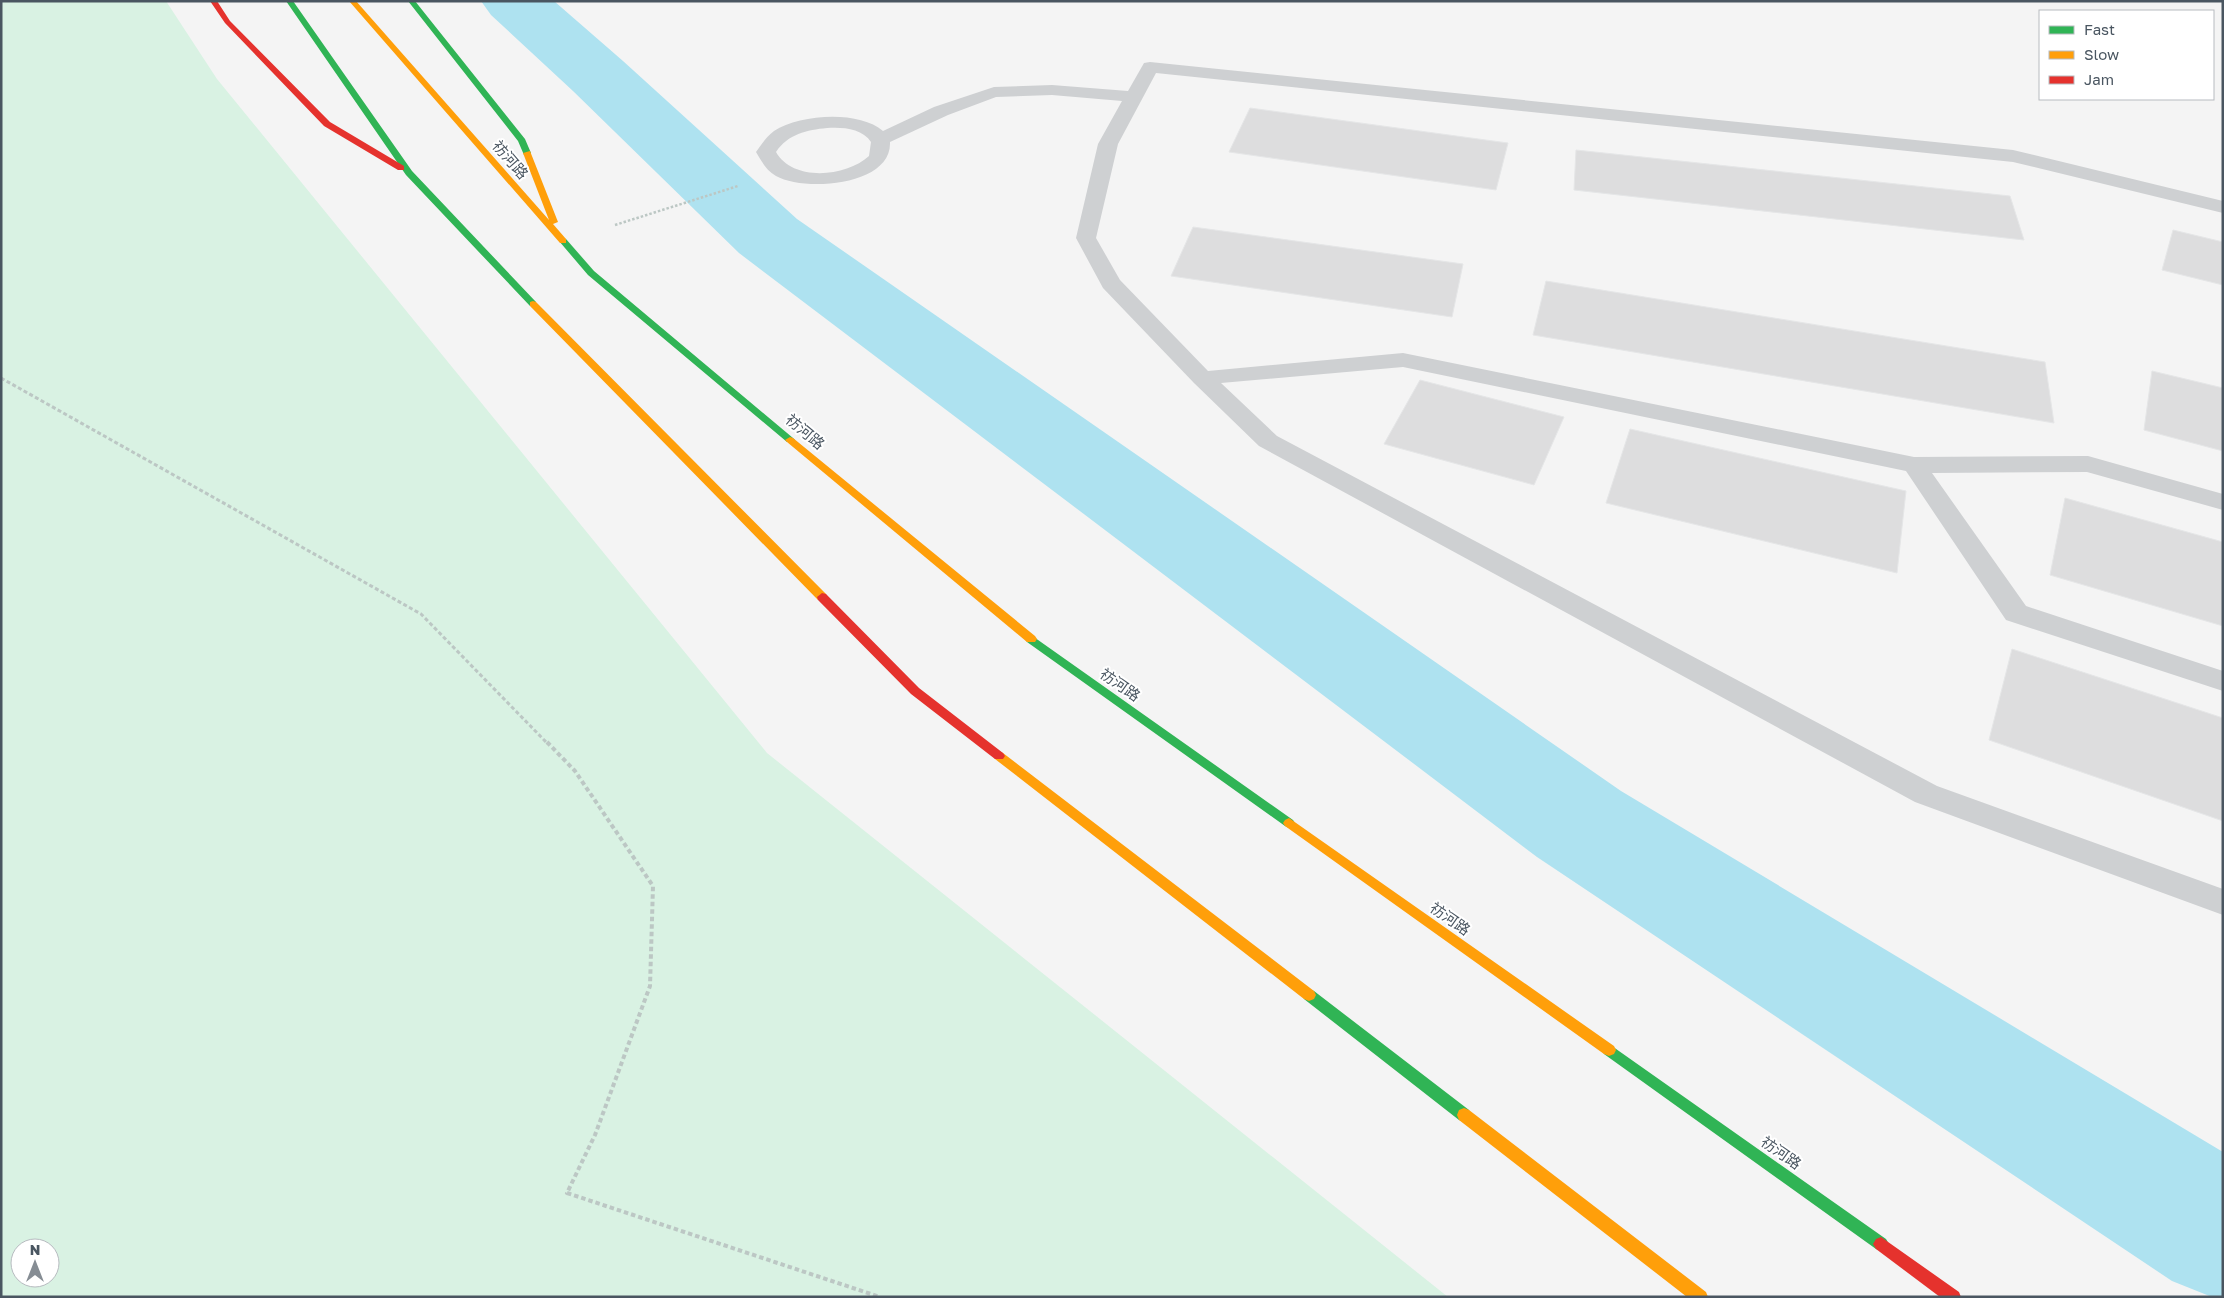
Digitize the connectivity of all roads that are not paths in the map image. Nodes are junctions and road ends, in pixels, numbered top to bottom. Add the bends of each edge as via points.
1 (213, 1) edge
2 (289, 1) edge
3 (352, 1) edge
4 (411, 1) edge
5 (1134, 97) junction
6 (880, 140) junction
7 (409, 173) junction
8 (2223, 207) edge
9 (562, 242) junction
10 (1202, 378) junction
11 (1914, 465) junction
12 (2223, 502) edge
13 (2223, 681) edge
14 (2223, 902) edge
15 (1700, 1297) edge
16 (1953, 1297) edge

1 - 7 main road via 227,22 327,124
2 - 7 main road
3 - 9 main road, 祊河路
4 - 9 main road via 522,141
5 - 6 street via 1052,90 994,92
5 - 8 street via 1150,67 2013,156
5 - 10 street via 1108,144 1086,238 1111,283
6 - 6 street via 872,131 858,125 838,122 799,126 772,141 766,152 769,162 782,172 819,179 852,174 871,164 880,155
7 - 15 main road via 542,314 915,691
9 - 16 main road, 祊河路 via 591,273 1022,633
10 - 11 street via 1403,360
10 - 14 street via 1268,441 1926,794
11 - 12 street via 2088,464
11 - 13 street via 2016,614

